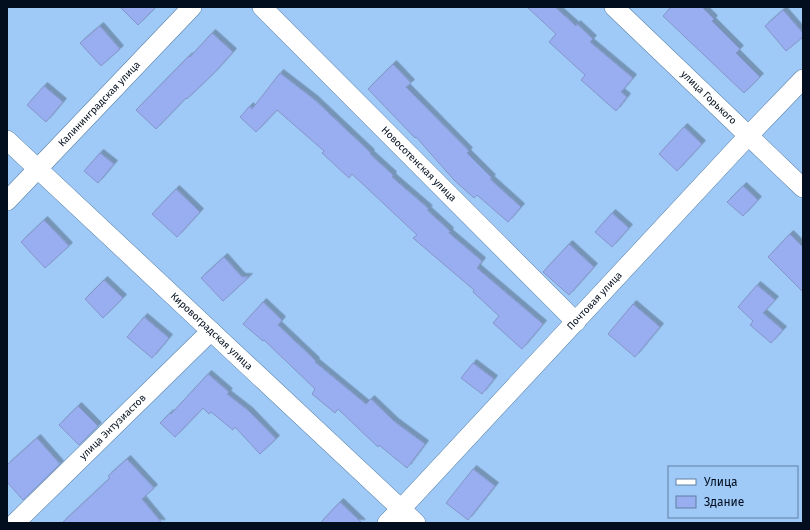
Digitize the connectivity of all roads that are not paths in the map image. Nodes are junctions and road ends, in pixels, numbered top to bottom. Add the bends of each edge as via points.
1 (192, 7) edge
2 (262, 7) edge
3 (614, 7) edge
4 (803, 80) edge
5 (749, 135) junction
6 (7, 140) edge
7 (38, 169) junction
8 (803, 188) edge
9 (7, 201) edge
10 (576, 322) junction
11 (211, 331) junction
12 (402, 508) junction
13 (15, 523) edge
14 (387, 523) edge
15 (416, 523) edge

1 - 7 street, Калининградская улица
2 - 10 street, Новосотенская улица
3 - 5 street, улица Горького
4 - 5 street, Почтовая улица
5 - 8 street, улица Горького
5 - 10 street, Почтовая улица
6 - 7 street, Кировоградская улица
7 - 9 street, Калининградская улица
7 - 11 street, Кировоградская улица
10 - 12 street, Почтовая улица
11 - 12 street, Кировоградская улица
11 - 13 street, улица Энтузиастов
12 - 14 street, Почтовая улица
12 - 15 street, Кировоградская улица

